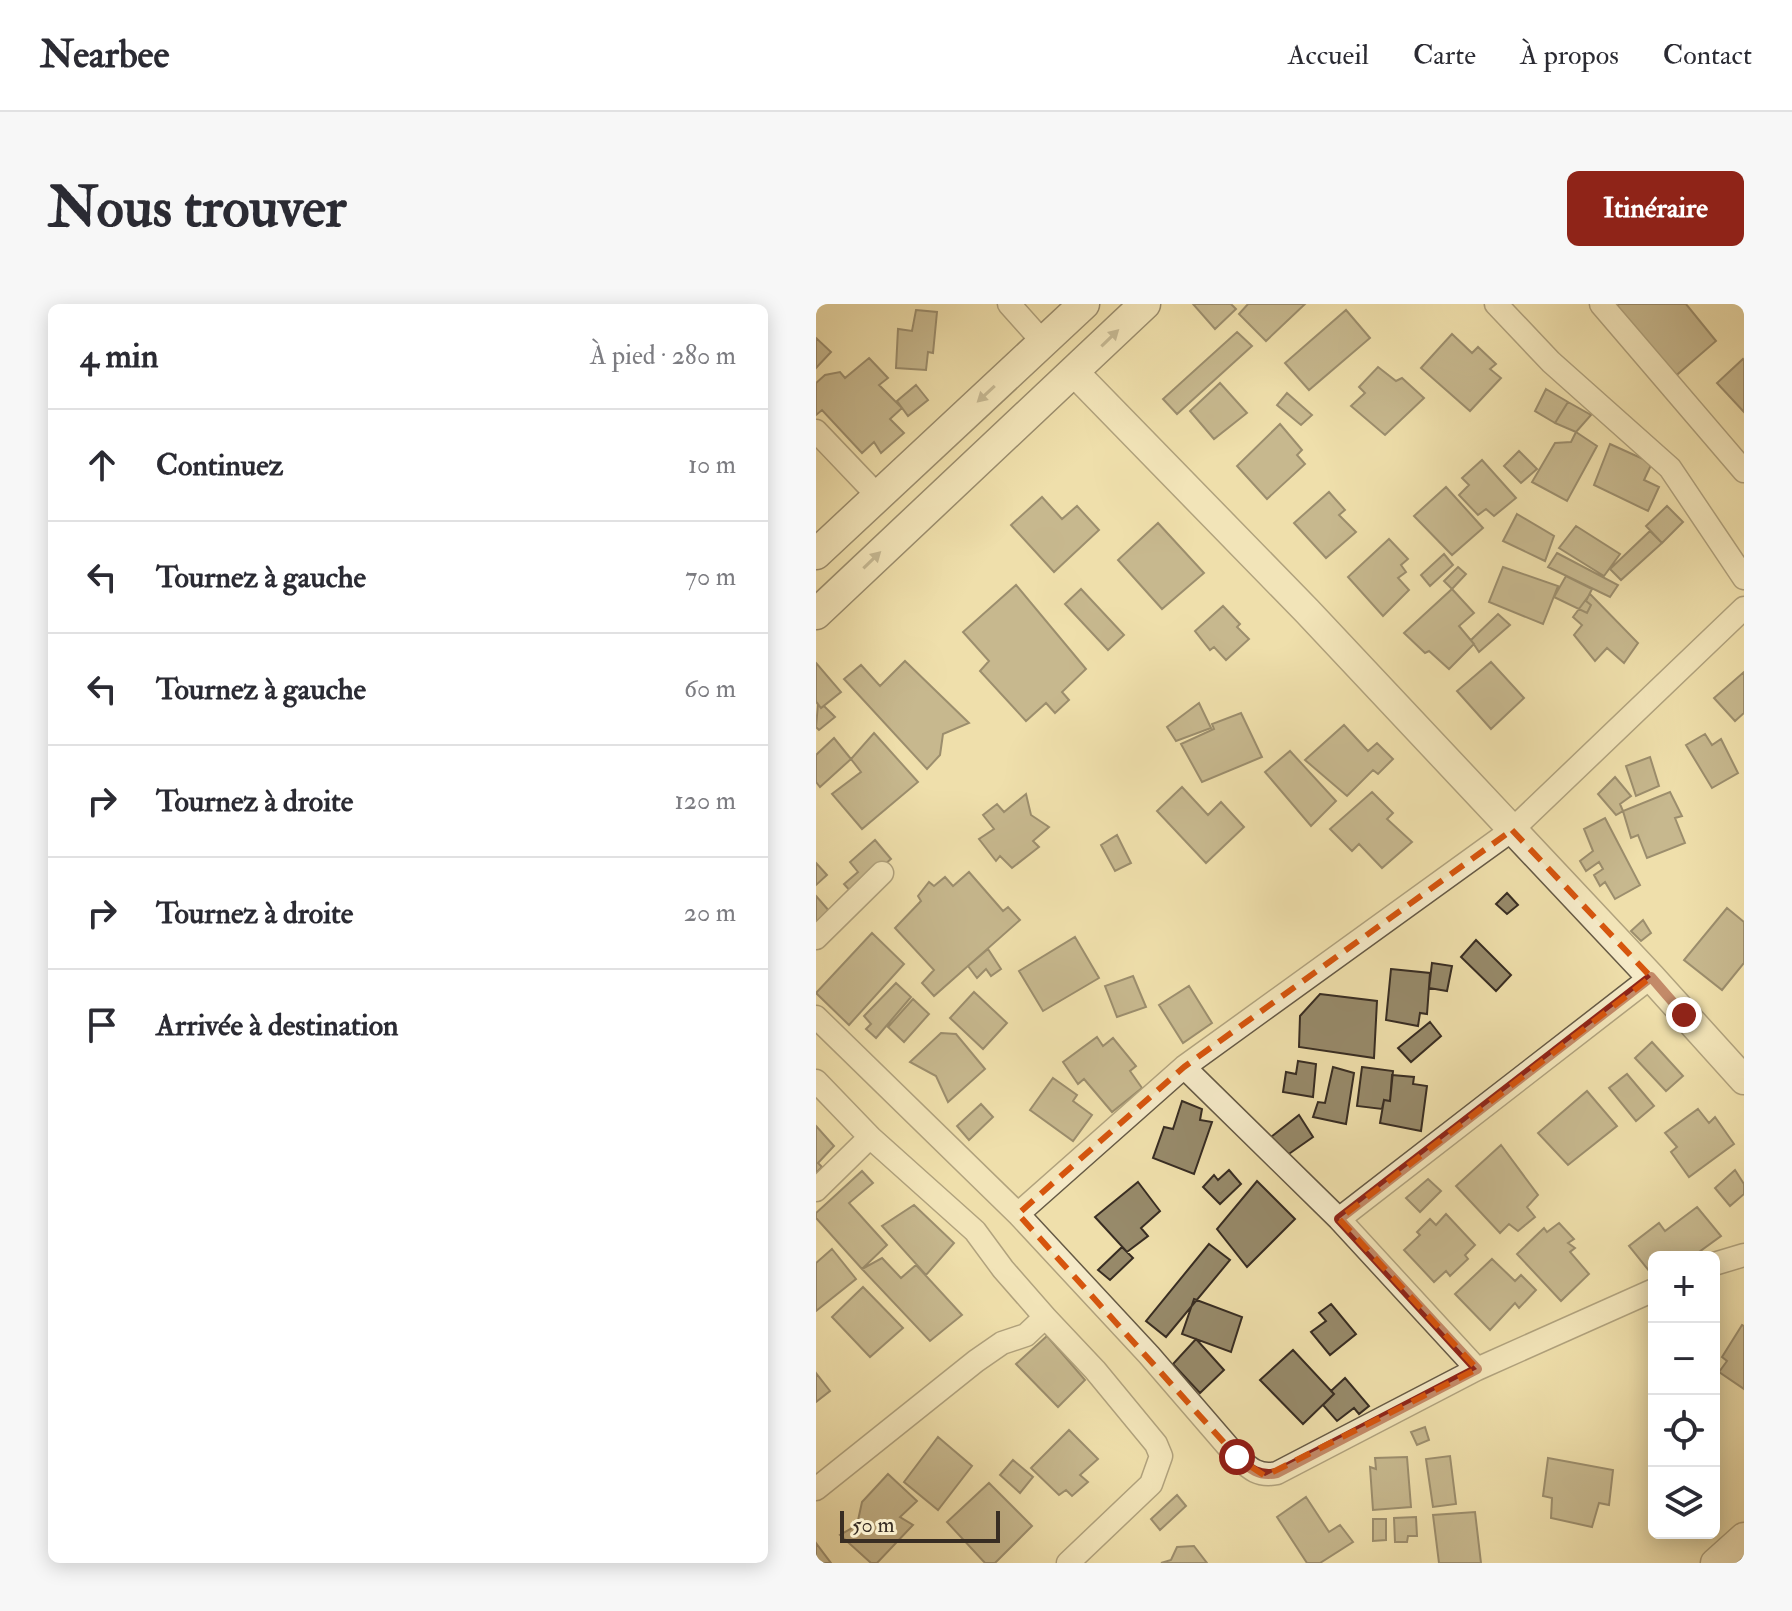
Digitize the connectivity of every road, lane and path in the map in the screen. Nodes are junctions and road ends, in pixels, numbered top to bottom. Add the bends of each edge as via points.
1 (1009, 304) edge
2 (1084, 304) edge
3 (1145, 304) edge
4 (1496, 304) edge
5 (1601, 304) edge
6 (1043, 342) junction
7 (1074, 372) junction
8 (816, 431) edge
9 (1744, 471) edge
10 (878, 496) junction
11 (816, 554) edge
12 (1744, 578) edge
13 (1744, 608) edge
14 (816, 614) edge
15 (1512, 830) junction
16 (882, 873) dead end
17 (816, 938) edge
18 (1651, 977) junction
19 (816, 1017) edge
20 (1184, 1067) junction
21 (1744, 1080) edge
22 (816, 1081) edge
23 (870, 1137) junction
24 (816, 1190) edge
25 (1018, 1214) junction
26 (1339, 1219) junction
27 (1744, 1255) edge
28 (1720, 1262) edge
29 (1648, 1293) edge
30 (1045, 1317) junction
31 (1477, 1369) junction
32 (816, 1489) edge
33 (1744, 1537) edge
34 (1068, 1563) edge
35 (1715, 1563) edge

1 - 6 street
2 - 6 main road
7 -> 3 main road
4 - 12 street via 1551,362 1670,468
5 - 9 street
6 -> 10 main road
14 -> 7 main road
7 - 15 street
8 - 10 street
10 - 11 main road
13 - 15 street
15 - 18 street
15 - 20 street
16 - 17 street
18 - 21 street
18 - 26 street
19 - 25 street
20 - 25 street
20 - 26 street
22 - 23 street
23 - 24 street
23 - 30 street via 975,1231
25 - 31 street via 1237,1457 1265,1476
26 - 31 street
27 - 28 street
29 - 31 street
30 - 32 street via 1026,1335 976,1361
30 - 34 street via 1095,1370 1161,1456 1151,1484
33 - 35 street

